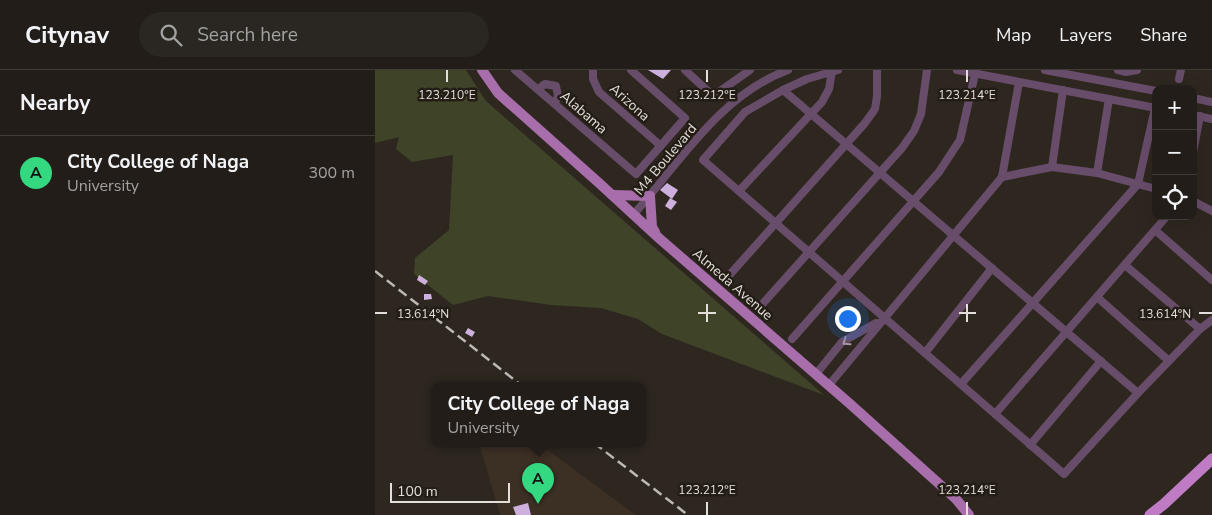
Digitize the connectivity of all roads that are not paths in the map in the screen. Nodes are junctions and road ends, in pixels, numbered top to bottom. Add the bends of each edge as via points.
1 (481, 70) edge
2 (515, 70) edge
3 (593, 70) edge
4 (631, 70) edge
5 (685, 70) edge
6 (750, 70) edge
7 (788, 70) edge
8 (877, 70) edge
9 (927, 70) edge
10 (957, 70) edge
11 (1045, 70) edge
12 (1118, 70) edge
13 (1137, 70) edge
14 (1181, 70) edge
15 (835, 71) edge
16 (975, 74) junction
17 (1179, 79) dead end
18 (1019, 82) junction
19 (538, 89) junction
20 (783, 90) junction
21 (1063, 90) junction
22 (1152, 90) edge
23 (1109, 99) junction
24 (1197, 99) edge
25 (1212, 102) edge
26 (555, 103) junction
27 (1152, 107) edge
28 (811, 114) junction
29 (1197, 116) edge
30 (1212, 119) edge
31 (1152, 121) edge
32 (846, 143) junction
33 (661, 146) junction
34 (1052, 167) junction
35 (880, 172) junction
36 (1097, 173) junction
37 (1002, 177) junction
38 (1138, 184) junction
39 (1152, 187) edge
40 (739, 191) junction
41 (613, 195) junction
42 (650, 196) junction
43 (914, 201) junction
44 (1197, 203) edge
45 (1212, 211) edge
46 (634, 214) junction
47 (1164, 220) edge
48 (776, 223) junction
49 (1155, 230) junction
50 (953, 235) junction
51 (660, 239) junction
52 (809, 252) junction
53 (1125, 265) junction
54 (993, 268) junction
55 (725, 280) dead end
56 (1212, 280) edge
57 (843, 281) junction
58 (1097, 297) junction
59 (1033, 303) junction
60 (758, 309) dead end
61 (884, 317) junction
62 (1212, 320) edge
63 (1200, 329) junction
64 (1067, 332) junction
65 (792, 339) dead end
66 (925, 353) junction
67 (1101, 361) junction
68 (1169, 362) junction
69 (816, 374) junction
70 (961, 384) junction
71 (829, 385) junction
72 (1138, 392) junction
73 (995, 414) junction
74 (1030, 445) junction
75 (1212, 458) edge
76 (969, 515) edge
77 (1150, 515) edge

1 - 41 main road, Almeda Avenue via 497,93
2 - 19 street, Alabama
3 - 33 street, Arizona via 599,92
4 - 33 street via 685,118
5 - 6 street via 713,96
7 - 42 street, M4 Boulevard via 749,89 722,111
8 - 32 street via 875,109
9 - 35 street via 921,114 914,130
10 - 16 street
11 - 22 street
12 - 13 street
14 - 17 street
15 - 20 street
15 - 28 street via 822,102
16 - 18 street
16 - 43 street via 960,140
18 - 21 street
18 - 37 street
19 - 26 street, Alabama
19 - 26 street via 545,84 556,86 558,96
20 - 28 street
20 - 40 street via 745,112 703,160
21 - 23 street
21 - 34 street
23 - 27 street
23 - 36 street
24 - 25 street
26 - 33 street, Alabama via 636,174
28 - 32 street
28 - 40 street
29 - 30 street
31 - 38 street
32 - 35 street
32 - 48 street
34 - 36 street
34 - 37 street
35 - 43 street
35 - 52 street
36 - 38 street
37 - 50 street
38 - 39 street
38 - 59 street
40 - 48 street
41 - 42 main road
41 - 46 main road, Almeda Avenue
42 - 46 street, M4 Boulevard
42 - 51 main road via 652,227
43 - 50 street
43 - 57 street
44 - 45 street
46 - 51 main road, Almeda Avenue
47 - 49 street
48 - 52 street
48 - 55 street
49 - 53 street
49 - 56 street
50 - 54 street
50 - 61 street
51 - 69 main road, Almeda Avenue
52 - 57 street
52 - 60 street
53 - 58 street
53 - 63 street
54 - 59 street
54 - 66 street
57 - 61 street
57 - 65 street
58 - 64 street
58 - 68 street
59 - 64 street
59 - 70 street
61 - 66 street
61 -> 69 street via 843,342
61 - 71 street
62 - 63 street
63 - 68 street
64 - 67 street
64 - 73 street
66 - 70 street
67 - 72 street
67 - 74 street
68 - 72 street
69 - 71 main road, Almeda Avenue
70 - 73 street
71 - 76 main road, Almeda Avenue via 956,499
72 - 74 street via 1064,474
73 - 74 street
75 - 77 highway

